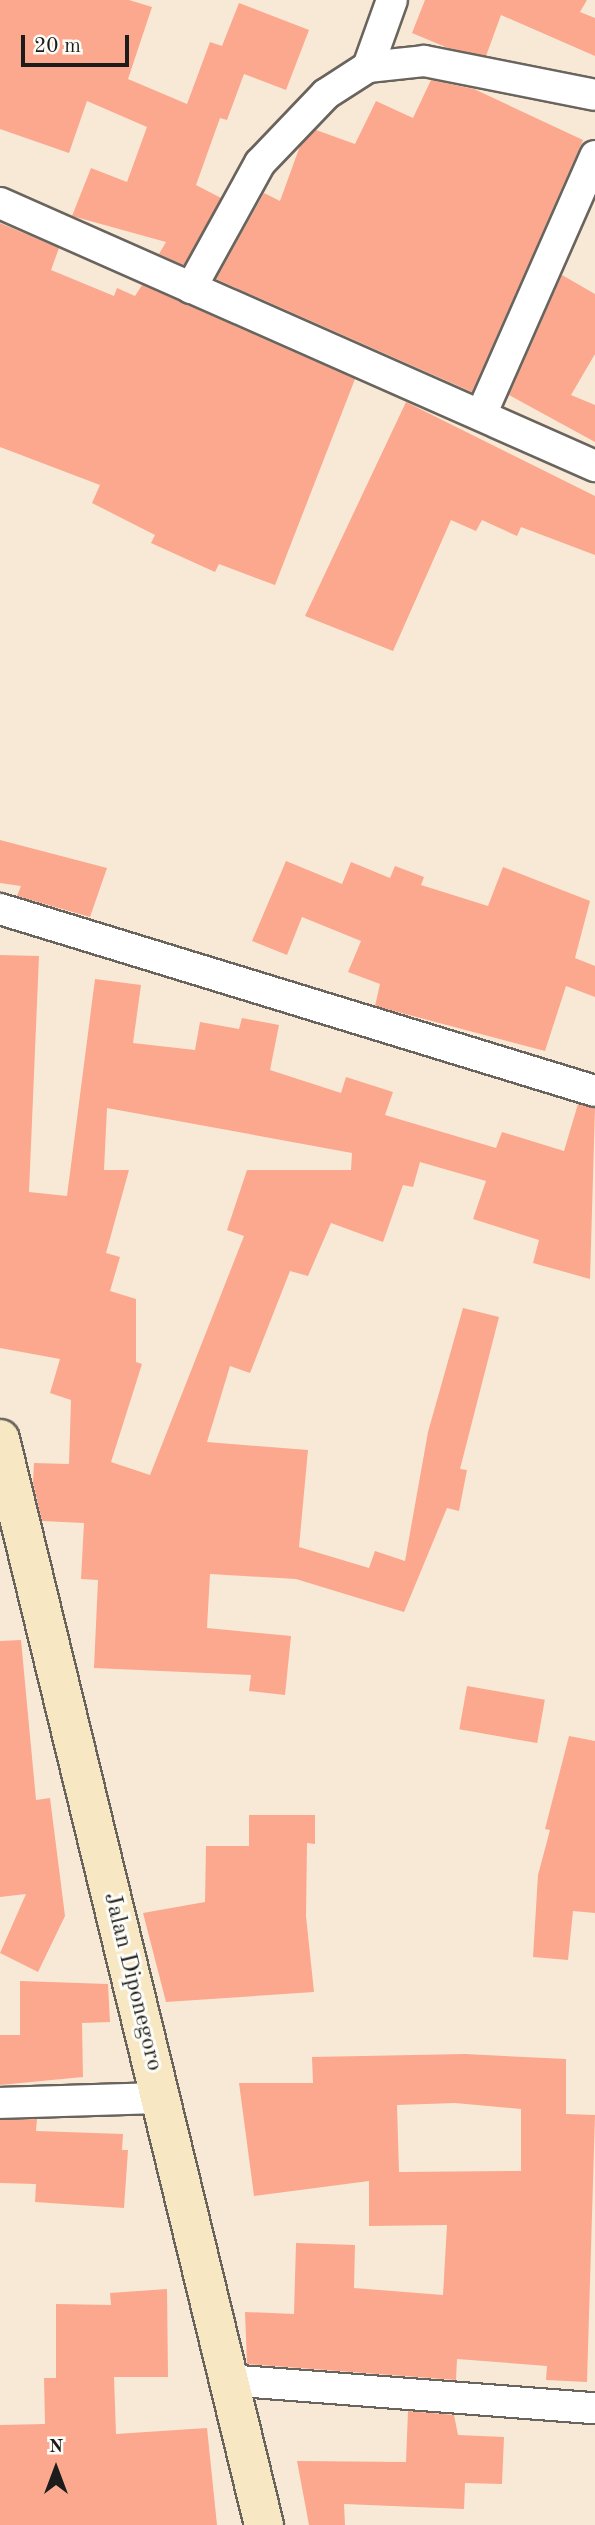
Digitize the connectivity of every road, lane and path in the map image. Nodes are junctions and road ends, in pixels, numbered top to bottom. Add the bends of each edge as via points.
1 (392, 0) edge
2 (368, 67) junction
3 (595, 95) edge
4 (595, 156) edge
5 (0, 203) edge
6 (191, 288) junction
7 (481, 415) junction
8 (595, 466) edge
9 (0, 909) edge
10 (595, 1091) edge
11 (0, 1439) edge
12 (160, 2098) junction
13 (0, 2103) edge
14 (227, 2380) junction
15 (595, 2408) edge
16 (264, 2525) edge

1 - 2 street
2 - 3 street via 424,61
2 - 6 street via 326,94 260,163
4 - 7 street
5 - 6 street
6 - 7 street
7 - 8 street
9 - 10 street
11 - 12 main road, Jalan Diponegoro
12 - 13 street
12 - 14 main road, Jalan Diponegoro
14 - 15 street
14 - 16 main road, Jalan Diponegoro

